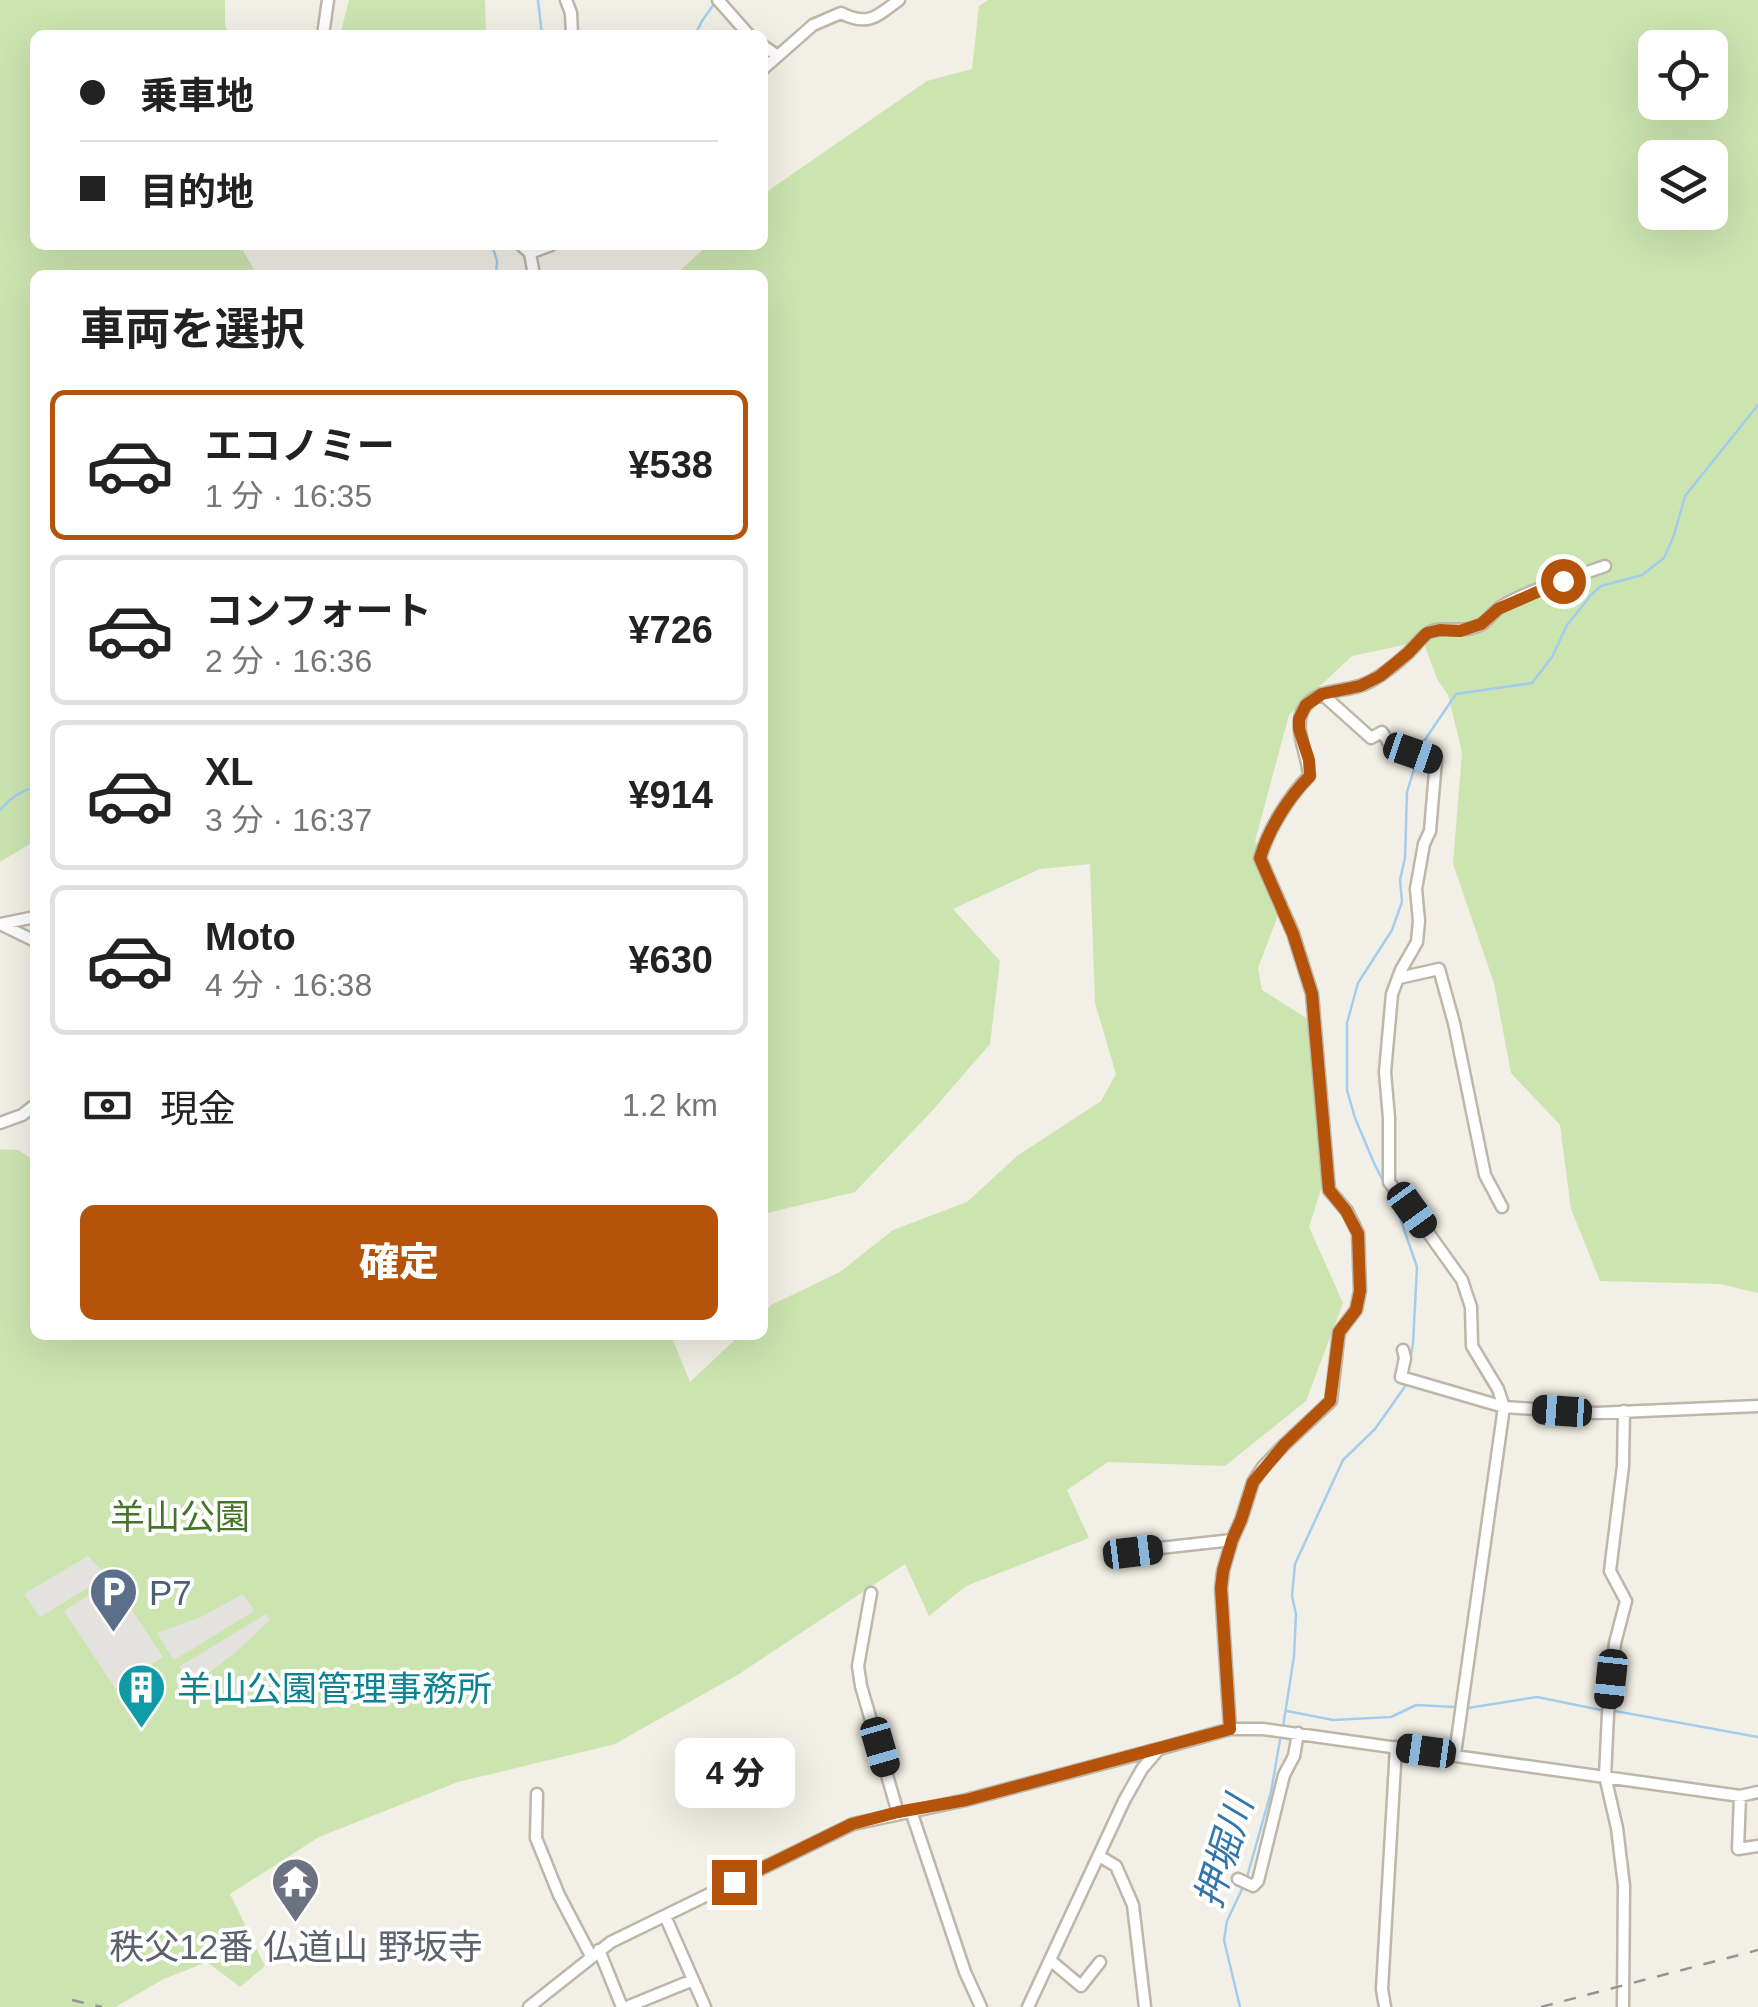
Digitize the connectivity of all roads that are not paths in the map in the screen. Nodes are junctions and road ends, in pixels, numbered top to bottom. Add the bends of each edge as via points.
1 (328, 0) edge
2 (566, 0) edge
3 (718, 0) edge
4 (899, 0) edge
5 (324, 30) edge
6 (572, 30) edge
7 (745, 30) edge
8 (768, 49) edge
9 (778, 56) junction
10 (768, 65) edge
11 (1605, 566) dead end
12 (1322, 694) junction
13 (30, 918) edge
14 (0, 924) edge
15 (30, 939) edge
16 (1399, 978) junction
17 (30, 1109) edge
18 (2, 1119) edge
19 (1502, 1207) dead end
20 (1402, 1350) dead end
21 (1758, 1406) edge
22 (1504, 1407) junction
23 (1624, 1411) junction
24 (1232, 1540) junction
25 (1133, 1552) dead end
26 (871, 1593) dead end
27 (1230, 1729) junction
28 (1298, 1733) junction
29 (1396, 1747) junction
30 (1159, 1749) junction
31 (1455, 1754) junction
32 (1605, 1776) junction
33 (1758, 1792) edge
34 (537, 1794) dead end
35 (1740, 1796) junction
36 (904, 1812) junction
37 (1758, 1846) edge
38 (1099, 1856) junction
39 (1239, 1879) dead end
40 (664, 1916) junction
41 (595, 1954) junction
42 (1050, 1960) junction
43 (1100, 1962) dead end
44 (692, 1980) junction
45 (979, 2006) edge
46 (528, 2007) edge
47 (625, 2007) edge
48 (704, 2007) edge
49 (1028, 2007) edge
50 (1145, 2007) edge
51 (1385, 2007) edge
52 (1623, 2007) edge

1 - 5 street
2 - 6 street
3 - 7 street
4 - 9 street via 872,20 842,14 813,25
8 - 9 street
9 - 10 street
11 - 12 street via 1522,597 1481,624 1427,633 1380,676
12 - 16 street via 1370,738 1382,732 1390,745 1436,760 1416,889 1417,942
12 - 24 street via 1299,719 1310,776 1260,858 1312,994 1329,1190 1358,1234 1360,1291 1356,1310 1339,1332 1330,1401 1253,1482
13 - 14 street
14 - 15 street
16 - 19 street via 1439,969 1486,1175
16 - 22 street via 1385,1072 1390,1182 1462,1280 1472,1346
17 - 18 street
20 - 22 street via 1401,1378
21 - 23 street
22 - 23 street
22 - 31 street
23 - 32 street via 1610,1571 1626,1601 1615,1643
24 - 25 street
24 - 27 street via 1221,1588
26 - 36 street via 858,1666 861,1686
27 - 28 street
27 - 30 street
28 - 29 street
28 - 39 street via 1258,1881 1251,1886
29 - 31 street
29 - 51 street
30 - 36 street
30 - 38 street via 1124,1801
31 - 32 street
32 - 35 street
32 - 52 street via 1624,1886
33 - 35 street
34 - 41 street via 536,1838 559,1895
35 - 37 street via 1738,1849
36 - 40 street via 852,1824
36 - 45 street
38 - 42 street
38 - 50 street via 1116,1866 1132,1905
40 - 41 street
40 - 44 street
41 - 46 street
41 - 47 street
42 - 43 street via 1081,1986
42 - 49 street
44 - 47 street
44 - 48 street

